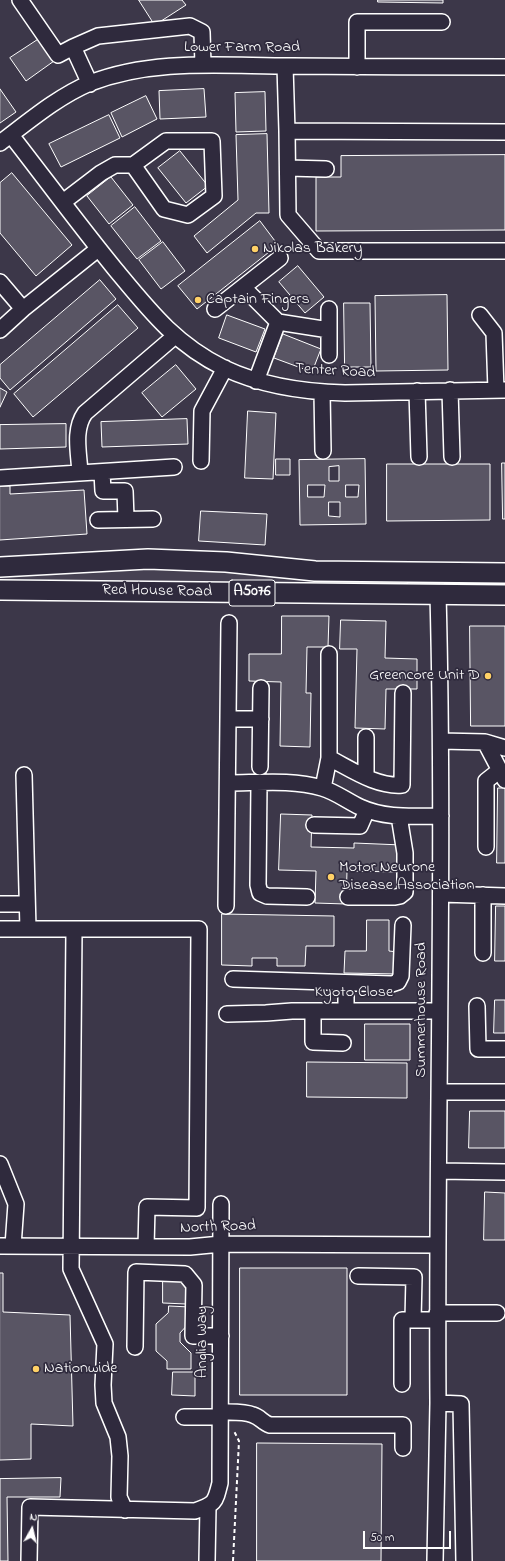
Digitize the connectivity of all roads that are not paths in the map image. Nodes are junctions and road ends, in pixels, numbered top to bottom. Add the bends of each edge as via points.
1 (20, 0) edge
2 (442, 22) dead end
3 (73, 47) junction
4 (204, 65) junction
5 (285, 66) junction
6 (358, 67) junction
7 (505, 67) edge
8 (90, 84) junction
9 (287, 131) junction
10 (505, 132) edge
11 (6, 139) edge
12 (133, 165) junction
13 (288, 168) junction
14 (326, 169) dead end
15 (63, 202) junction
16 (98, 248) junction
17 (505, 251) edge
18 (280, 258) dead end
19 (0, 282) edge
20 (243, 287) junction
21 (23, 309) junction
22 (214, 309) dead end
23 (330, 309) dead end
24 (480, 315) dead end
25 (278, 322) junction
26 (0, 330) edge
27 (329, 330) junction
28 (175, 336) junction
29 (329, 355) dead end
30 (225, 368) junction
31 (256, 381) junction
32 (450, 390) junction
33 (500, 390) edge
34 (417, 391) junction
35 (322, 392) junction
36 (323, 451) dead end
37 (419, 457) dead end
38 (452, 457) dead end
39 (201, 462) dead end
40 (174, 467) dead end
41 (102, 472) junction
42 (80, 473) junction
43 (0, 478) edge
44 (153, 519) dead end
45 (98, 520) dead end
46 (126, 520) junction
47 (0, 567) edge
48 (315, 571) junction
49 (505, 573) edge
50 (0, 590) edge
51 (438, 594) junction
52 (505, 595) edge
53 (229, 623) dead end
54 (329, 654) dead end
55 (261, 688) dead end
56 (403, 693) dead end
57 (228, 719) junction
58 (261, 719) junction
59 (366, 737) dead end
60 (442, 741) junction
61 (485, 742) junction
62 (505, 748) edge
63 (329, 758) junction
64 (260, 767) dead end
65 (24, 775) dead end
66 (502, 775) edge
67 (366, 776) junction
68 (228, 783) junction
69 (259, 783) junction
70 (323, 788) junction
71 (367, 810) junction
72 (399, 816) junction
73 (441, 816) junction
74 (314, 825) dead end
75 (486, 847) dead end
76 (441, 894) junction
77 (483, 895) junction
78 (505, 896) edge
79 (307, 897) dead end
80 (348, 897) dead end
81 (0, 904) edge
82 (27, 904) junction
83 (226, 906) dead end
84 (403, 925) dead end
85 (0, 929) edge
86 (28, 929) junction
87 (74, 930) junction
88 (483, 952) dead end
89 (233, 979) dead end
90 (346, 983) junction
91 (477, 1006) dead end
92 (313, 1011) junction
93 (346, 1011) junction
94 (440, 1011) junction
95 (227, 1014) dead end
96 (343, 1043) dead end
97 (505, 1049) edge
98 (439, 1092) junction
99 (505, 1092) edge
100 (0, 1164) edge
101 (438, 1171) junction
102 (505, 1172) edge
103 (221, 1204) dead end
104 (221, 1244) junction
105 (436, 1245) junction
106 (7, 1246) edge
107 (72, 1246) junction
108 (146, 1247) junction
109 (358, 1276) dead end
110 (497, 1313) dead end
111 (437, 1317) junction
112 (414, 1320) junction
113 (221, 1336) junction
114 (135, 1347) dead end
115 (402, 1384) dead end
116 (438, 1403) junction
117 (224, 1414) junction
118 (184, 1417) dead end
119 (403, 1448) dead end
120 (208, 1507) junction
121 (125, 1510) junction
122 (29, 1561) edge
123 (207, 1561) edge
124 (435, 1561) edge
125 (464, 1561) edge

1 - 3 street via 58,55
2 - 6 street via 357,22
3 - 4 street via 98,36 190,26 202,32
3 - 8 street
4 - 5 street, Lower Farm Road
4 - 8 street, Lower Farm Road via 149,68
5 - 6 street, Lower Farm Road
5 - 9 street
6 - 7 street, Lower Farm Road
8 - 11 street, Lower Farm Road via 59,101
9 - 10 street
9 - 13 street
11 - 15 street, Tenter Road
12 - 12 street via 166,141 212,141 214,196 188,215 164,209
12 - 15 street via 115,165 101,172
13 - 14 street
13 - 17 street via 288,215 319,251
15 - 16 street, Tenter Road
16 - 21 street
16 - 28 street, Tenter Road via 152,314
18 - 20 street
19 - 21 street
20 - 22 street
20 - 25 street
21 - 26 street
23 - 27 street
24 - 33 street via 494,333
25 - 27 street
25 - 31 street
27 - 29 street
28 - 30 street, Tenter Road
28 - 42 street via 85,413 77,436
30 - 31 street, Tenter Road
30 - 39 street via 202,411
31 - 35 street, Tenter Road
32 - 33 street, Tenter Road
32 - 34 street, Tenter Road
32 - 38 street
34 - 35 street, Tenter Road
34 - 37 street
35 - 36 street
40 - 41 street
41 - 42 street
41 - 46 street via 103,491 125,491
42 - 43 street
44 - 46 street
45 - 46 street
47 - 48 main road via 148,559 226,562
48 - 49 main road
48 - 51 main road via 344,578 423,580 432,584
50 - 51 main road, Red House Road / A5076
51 - 52 main road, Red House Road / A5076
51 - 60 street, Summerhouse Road
53 - 57 street
54 - 63 street
55 - 58 street
56 - 67 street via 402,786 382,784
57 - 58 street
57 - 68 street
58 - 64 street
59 - 67 street
60 - 61 street
60 - 73 street, Summerhouse Road
61 - 62 street
61 - 66 street
63 - 67 street
63 - 70 street
65 - 82 street
66 - 75 street via 486,781
68 - 69 street
68 - 83 street
69 - 70 street via 307,784
69 - 79 street via 260,893 267,896
70 - 71 street
71 - 72 street
71 - 74 street via 360,826
72 - 73 street
72 - 80 street via 405,853 405,892 395,897
73 - 76 street, Summerhouse Road
76 - 77 street
76 - 94 street, Summerhouse Road
77 - 78 street
77 - 88 street
81 - 82 street
82 - 86 street
84 - 90 street via 401,976 398,982
85 - 86 street
86 - 87 street
87 - 107 street
87 - 108 street via 200,929 197,1208 147,1207
89 - 90 street
90 - 93 street
91 - 97 street via 478,1049
92 - 93 street, Kyoto Close
92 - 95 street, Kyoto Close
92 - 96 street via 313,1042
93 - 94 street, Kyoto Close
94 - 98 street, Summerhouse Road
98 - 99 street
98 - 101 street, Summerhouse Road
100 - 106 street via 16,1204
101 - 102 street
101 - 105 street, Summerhouse Road
103 - 104 street, Anglia Way
104 - 105 street, North Road via 322,1238
104 - 108 street, North Road
104 - 113 street, Anglia Way
105 - 111 street, Summerhouse Road
106 - 107 street, North Road
107 - 108 street, North Road
107 - 121 street via 71,1269 105,1344 104,1403 118,1437 119,1497
109 - 112 street via 414,1277
110 - 111 street
111 - 112 street
111 - 116 street, Summerhouse Road
112 - 115 street via 402,1320
113 - 114 street via 193,1336 194,1285 185,1274 136,1272
113 - 117 street, Anglia Way
116 - 124 street, Summerhouse Road
116 - 125 street via 461,1404
117 - 118 street
117 - 119 street via 251,1414 270,1425 403,1425
117 - 120 street, Anglia Way via 220,1439 220,1483 216,1501
120 - 121 street via 195,1511
120 - 123 street
121 - 122 street via 30,1507

